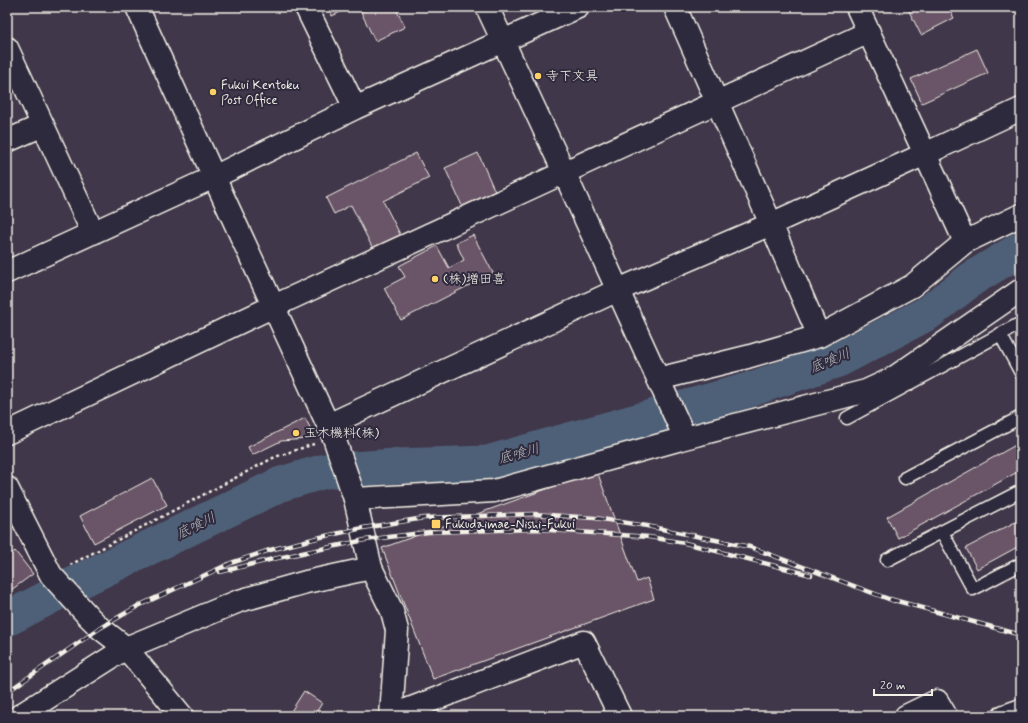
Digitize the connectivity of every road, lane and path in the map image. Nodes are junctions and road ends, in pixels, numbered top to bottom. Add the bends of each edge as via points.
1 (137, 7) edge
2 (306, 7) edge
3 (487, 7) edge
4 (578, 7) edge
5 (675, 7) edge
6 (857, 7) edge
7 (869, 32) junction
8 (503, 41) junction
9 (7, 48) edge
10 (717, 102) junction
11 (355, 108) junction
12 (1021, 110) edge
13 (43, 125) junction
14 (7, 141) edge
15 (925, 154) junction
16 (564, 172) junction
17 (214, 177) junction
18 (1021, 215) edge
19 (771, 224) junction
20 (93, 233) junction
21 (965, 242) junction
22 (7, 272) edge
23 (618, 290) junction
24 (1021, 290) edge
25 (274, 306) junction
26 (1021, 323) edge
27 (1000, 334) junction
28 (819, 336) junction
29 (1021, 373) edge
30 (658, 379) junction
31 (1021, 417) edge
32 (847, 418) dead end
33 (7, 433) edge
34 (332, 435) junction
35 (685, 438) junction
36 (905, 478) dead end
37 (7, 488) edge
38 (1021, 491) edge
39 (354, 496) junction
40 (942, 532) junction
41 (887, 560) dead end
42 (1021, 564) edge
43 (371, 568) junction
44 (51, 575) junction
45 (126, 648) junction
46 (1021, 710) edge
47 (19, 716) edge
48 (182, 716) edge
49 (391, 716) edge
50 (620, 716) edge
51 (906, 716) edge
52 (946, 716) edge
53 (1004, 716) edge

1 - 17 street
2 - 11 street
3 - 8 street
4 - 8 street
5 - 10 street
6 - 7 street
7 - 10 street
7 - 15 street
8 - 11 street
8 - 16 street
9 - 13 street
10 - 16 street
10 - 19 street
11 - 17 street
12 - 15 street
13 - 14 street
13 - 20 street
15 - 19 street
15 - 21 street
16 - 23 street
16 - 25 street
17 - 20 street
17 - 25 street
18 - 21 street
19 - 23 street
19 - 28 street
20 - 22 street
21 - 28 street via 912,286
23 - 30 street
23 - 34 street
24 - 35 street via 892,379 873,388
25 - 33 street
25 - 34 street
26 - 27 lane
27 - 29 lane
27 - 32 lane
28 - 30 street
30 - 35 street
31 - 36 lane
34 - 39 street
34 - 44 path via 275,456
35 - 39 street via 494,491
37 - 44 street
38 - 40 lane
39 - 43 street
40 - 41 lane
40 - 42 lane via 973,589
43 - 45 street via 306,582 239,601
43 - 49 street via 392,612 397,630
44 - 45 street via 88,617
45 - 47 street
45 - 48 street
46 - 53 street
49 - 50 street via 584,642
51 - 52 street via 937,701

